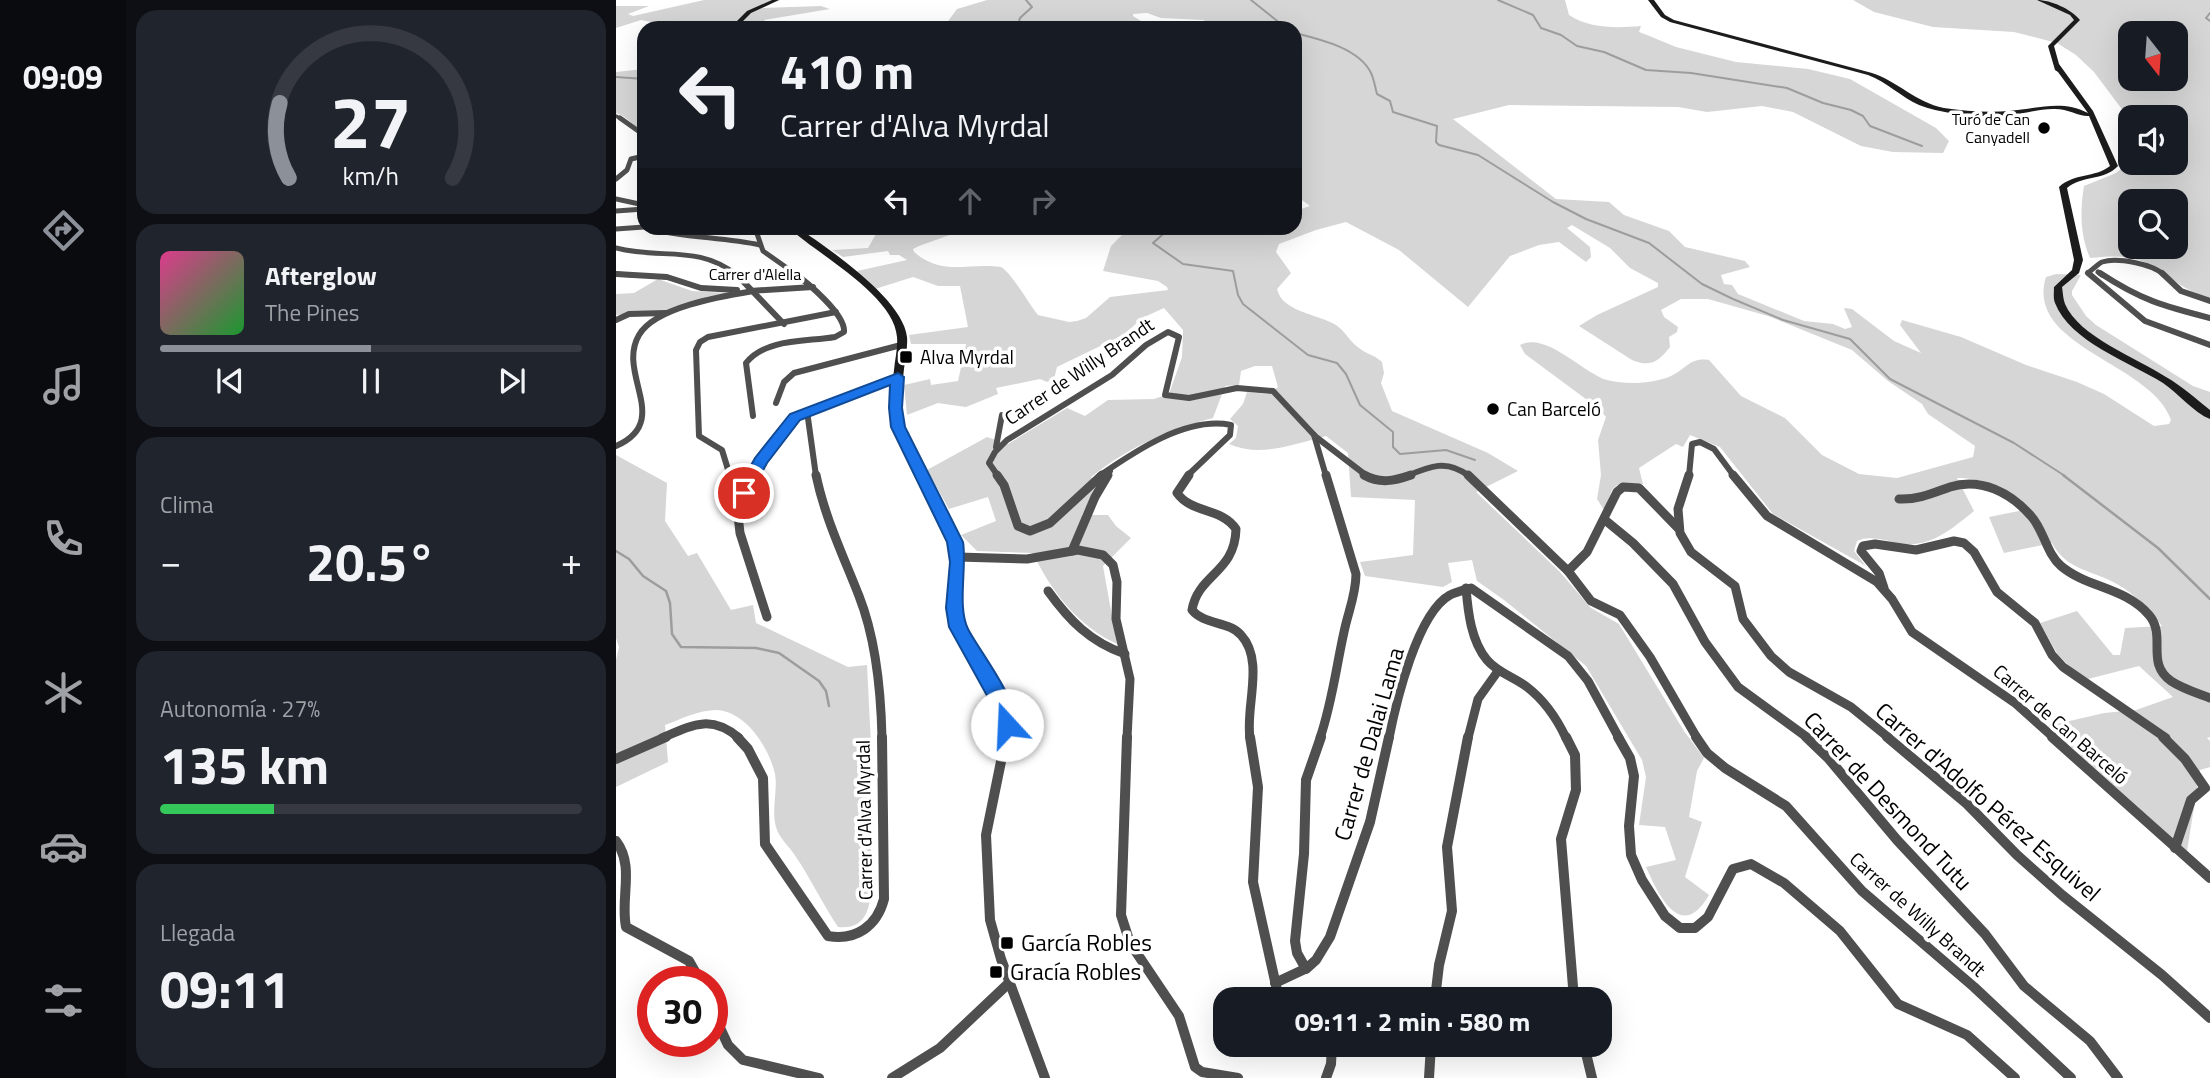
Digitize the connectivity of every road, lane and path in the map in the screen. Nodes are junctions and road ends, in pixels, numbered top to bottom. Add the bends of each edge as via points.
1 (776, 0) edge
2 (1651, 0) edge
3 (2040, 0) edge
4 (740, 21) edge
5 (2076, 93) junction
6 (2073, 105) junction
7 (2088, 113) junction
8 (616, 116) edge
9 (637, 132) edge
10 (2110, 157) joint
11 (637, 158) edge
12 (616, 179) edge
13 (616, 199) edge
14 (637, 205) edge
15 (637, 208) edge
16 (616, 211) edge
17 (637, 228) edge
18 (616, 229) edge
19 (673, 235) edge
20 (757, 235) edge
21 (803, 235) edge
22 (760, 246) junction
23 (616, 248) edge
24 (2098, 270) junction
25 (616, 274) edge
26 (813, 287) junction
27 (753, 290) junction
28 (2210, 301) edge
29 (836, 312) junction
30 (669, 313) junction
31 (2210, 318) edge
32 (616, 320) edge
33 (784, 324) junction
34 (901, 345) junction
35 (2210, 345) edge
36 (898, 377) junction
37 (776, 403) dead end
38 (807, 411) junction
39 (1002, 415) dead end
40 (753, 416) dead end
41 (2210, 416) edge
42 (1314, 435) junction
43 (903, 439) joint
44 (616, 446) edge
45 (996, 447) junction
46 (1112, 469) junction
47 (1899, 499) dead end
48 (736, 507) junction
49 (1605, 520) junction
50 (1678, 528) junction
51 (1072, 551) junction
52 (957, 557) junction
53 (1568, 571) junction
54 (1466, 587) junction
55 (1884, 589) junction
56 (1048, 592) dead end
57 (767, 617) dead end
58 (1125, 654) junction
59 (1498, 671) junction
60 (2210, 698) edge
61 (616, 759) edge
62 (2208, 792) edge
63 (616, 841) edge
64 (2175, 848) junction
65 (2210, 878) edge
66 (692, 966) edge
67 (1306, 969) junction
68 (1010, 982) junction
69 (1275, 987) edge
70 (1280, 987) edge
71 (1436, 987) edge
72 (1573, 987) edge
73 (2210, 1018) edge
74 (728, 1045) edge
75 (1331, 1057) edge
76 (1430, 1057) edge
77 (1587, 1057) edge
78 (819, 1078) edge
79 (892, 1078) edge
80 (1045, 1078) edge
81 (1238, 1078) edge
82 (1326, 1078) edge
83 (1429, 1078) edge
84 (1592, 1078) edge
85 (2015, 1078) edge
86 (2071, 1078) edge
87 (2118, 1078) edge

1 - 4 street
2 - 6 street via 1670,20 1870,74 1930,106 2005,114
3 - 5 street via 2077,20 2051,46 2056,64
5 - 6 street
5 - 7 street
6 - 7 street
7 - 10 street
8 - 9 street
10 - 41 main road via 2114,166 2109,171 2068,181 2062,189 2078,263 2058,287 2059,303 2085,333 2165,381
11 - 12 street
13 - 14 street
15 - 16 street
17 - 18 street
19 - 22 street via 727,238
20 - 22 street
21 - 34 street via 840,260 885,305 900,325
22 - 26 street
23 - 27 street via 715,260
24 - 28 street via 2100,263 2111,261 2146,264 2181,291
24 - 31 street via 2154,304
24 - 35 street via 2093,275 2099,283 2145,321
25 - 27 street, Carrer d'Alella via 667,278 701,288
26 - 27 street, Carrer d'Alella
26 - 29 street
27 - 30 street
27 - 33 street
29 - 33 street
29 - 40 street via 845,327 839,335 768,347 747,360
30 - 32 street via 629,314
30 - 44 street via 638,336 634,357 641,428 634,440
33 - 48 street via 708,337 696,350 699,436 725,456
34 - 36 street
34 - 37 street via 794,373 784,382
36 - 38 street
36 - 43 street via 895,408
38 - 48 street via 791,422 760,461
38 - 61 street, Carrer d'Alva Myrdal via 822,504 860,598 880,685 884,899 878,919 843,937 828,936 823,930 765,844 763,778 748,749 722,725 704,723 680,729
39 - 45 street
42 - 45 street, Carrer de Willy Brandt via 1273,391 1231,388 1180,399 1165,395 1179,337 1168,332 1112,375
42 - 53 street, Carrer de Willy Brandt via 1374,480 1390,481 1430,466 1453,464
42 - 67 street via 1356,574 1356,589 1332,704 1306,780 1295,941
43 - 52 street via 955,542
45 - 46 street, Carrer de Willy Brandt via 989,463 1004,485 1014,520 1027,531 1042,528
46 - 51 street
46 - 69 street, Carrer de Willy Brandt via 1142,449 1196,427 1219,422 1232,428 1177,493 1189,505 1225,515 1236,529 1232,556 1195,595 1192,610 1198,617 1239,632 1253,667 1249,730 1258,816 1253,882
47 - 60 street via 1917,499 1969,483 2005,495 2035,521 2060,565 2120,591 2148,615 2160,637 2156,663 2160,672 2181,687
48 - 57 street
49 - 50 street, Carrer d'Adolfo Pérez Esquivel via 1619,489 1635,486
49 - 53 street via 1587,552
49 - 87 street, Carrer de Desmond Tutu via 1673,584 1716,660 1738,687 1799,730 1829,759 1985,934 2024,986 2090,1041
50 - 55 street, Carrer de Can Barceló via 1692,444 1700,442 1714,449 1767,516 1846,561
50 - 73 street, Carrer d'Adolfo Pérez Esquivel via 1691,552 1735,586 1748,627 1780,666 1866,719 1967,804 2062,895
51 - 52 street via 1027,559
51 - 58 street via 1103,555 1113,565 1116,619
52 - 68 street via 958,627 1007,717 988,816 986,867 990,920
53 - 86 street, Carrer de Willy Brandt via 1591,601 1624,620 1707,753 1786,806 1862,891
54 - 59 street via 1477,644
54 - 67 street, Carrer de Dalai Lama via 1438,607 1402,681 1370,823 1322,951
54 - 85 street via 1484,594 1556,646 1588,681 1633,767 1631,855 1642,880 1673,924 1687,929 1702,924 1733,869 1758,866 1840,931 1898,1004 1967,1035
55 - 62 street via 1879,573 1861,551 1863,546 1916,550 1964,543 1997,592 2035,623 2063,667 2168,740
55 - 64 street, Carrer de Can Barceló via 1912,632 2015,703
56 - 58 street via 1080,631 1101,646
58 - 81 street via 1130,679 1121,915 1130,943 1179,1016 1195,1067
59 - 71 street via 1478,699 1463,757 1447,847 1452,911
59 - 72 street via 1533,691 1557,720 1575,754 1576,790 1561,839
62 - 64 street via 2191,800
63 - 66 street via 626,857 620,908 626,927
64 - 65 street, Carrer de Can Barceló
67 - 70 street, Carrer de Dalai Lama
68 - 79 street via 940,1048
68 - 80 street
74 - 78 street via 743,1060
75 - 82 street
76 - 83 street
77 - 84 street

